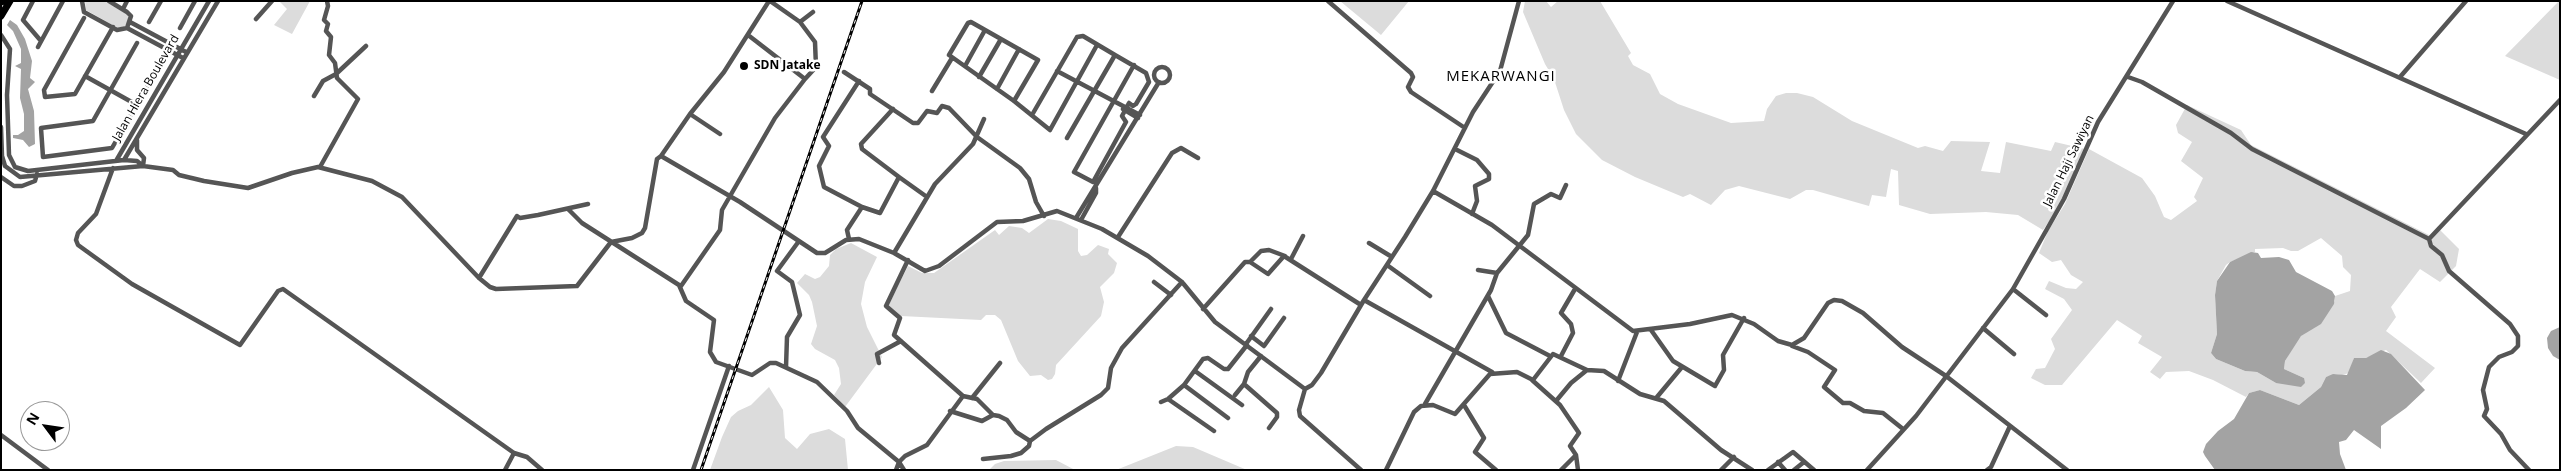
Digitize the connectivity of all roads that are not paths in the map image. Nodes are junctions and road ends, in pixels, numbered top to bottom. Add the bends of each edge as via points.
1 (10, 1) edge
2 (33, 1) edge
3 (64, 1) edge
4 (82, 1) edge
5 (109, 1) edge
6 (127, 1) edge
7 (161, 1) edge
8 (195, 1) edge
9 (209, 1) edge
10 (218, 1) edge
11 (272, 1) edge
12 (327, 1) edge
13 (770, 1) edge
14 (1328, 1) edge
15 (1519, 1) edge
16 (2173, 1) edge
17 (2227, 1) edge
18 (2246, 1) edge
19 (2466, 1) edge
20 (2242, 8) junction
21 (123, 9) junction
22 (813, 12) dead end
23 (1, 16) edge
24 (84, 18) dead end
25 (256, 19) dead end
26 (130, 22) junction
27 (149, 22) dead end
28 (800, 22) junction
29 (113, 28) junction
30 (127, 28) junction
31 (180, 28) dead end
32 (985, 30) junction
33 (748, 34) junction
34 (1, 35) edge
35 (159, 37) junction
36 (1001, 39) junction
37 (41, 41) junction
38 (138, 43) dead end
39 (156, 43) junction
40 (1097, 45) junction
41 (366, 46) dead end
42 (38, 47) dead end
43 (180, 49) junction
44 (1019, 49) junction
45 (186, 52) junction
46 (177, 54) junction
47 (1115, 55) junction
48 (183, 58) junction
49 (952, 58) junction
50 (159, 66) dead end
51 (965, 66) junction
52 (1134, 66) junction
53 (1057, 71) junction
54 (844, 72) dead end
55 (336, 74) junction
56 (85, 76) junction
57 (980, 76) junction
58 (2128, 77) junction
59 (2400, 77) junction
60 (805, 79) junction
61 (858, 81) junction
62 (1077, 82) junction
63 (1159, 82) dead end
64 (997, 89) junction
65 (111, 90) junction
66 (932, 91) dead end
67 (1094, 92) junction
68 (314, 96) dead end
69 (2560, 100) edge
70 (1014, 101) junction
71 (1113, 102) junction
72 (137, 105) junction
73 (893, 109) junction
74 (1124, 109) junction
75 (690, 114) junction
76 (1032, 115) junction
77 (1139, 116) junction
78 (984, 119) dead end
79 (1, 127) edge
80 (1465, 128) junction
81 (139, 133) junction
82 (720, 134) dead end
83 (2526, 134) junction
84 (977, 137) junction
85 (1067, 138) dead end
86 (1455, 149) junction
87 (661, 156) junction
88 (1198, 158) dead end
89 (116, 160) junction
90 (124, 160) junction
91 (125, 166) junction
92 (143, 166) junction
93 (320, 167) junction
94 (115, 168) junction
95 (36, 170) junction
96 (96, 170) junction
97 (37, 176) junction
98 (1, 177) edge
99 (899, 177) junction
100 (108, 183) junction
101 (1566, 185) dead end
102 (1433, 191) junction
103 (730, 196) junction
104 (926, 197) junction
105 (588, 204) dead end
106 (862, 207) junction
107 (568, 209) junction
108 (1472, 214) junction
109 (1044, 216) junction
110 (1079, 219) junction
111 (1303, 236) dead end
112 (1118, 237) junction
113 (850, 239) junction
114 (2429, 240) junction
115 (799, 241) junction
116 (611, 242) junction
117 (1368, 243) dead end
118 (1519, 247) junction
119 (894, 253) junction
120 (1392, 257) junction
121 (1289, 258) junction
122 (908, 260) junction
123 (1250, 262) junction
124 (1387, 265) junction
125 (1478, 270) dead end
126 (1497, 273) junction
127 (479, 278) junction
128 (1154, 282) dead end
129 (1182, 282) junction
130 (680, 286) junction
131 (1575, 289) junction
132 (2013, 289) junction
133 (1171, 295) junction
134 (1430, 296) dead end
135 (1488, 296) junction
136 (1363, 302) junction
137 (1271, 308) dead end
138 (1203, 309) junction
139 (2046, 315) dead end
140 (1284, 318) dead end
141 (1744, 318) junction
142 (1983, 328) junction
143 (1651, 330) junction
144 (1637, 332) junction
145 (1252, 336) junction
146 (901, 341) junction
147 (1246, 345) junction
148 (1790, 345) junction
149 (1455, 351) junction
150 (2014, 354) dead end
151 (1261, 356) junction
152 (1550, 356) junction
153 (1561, 356) junction
154 (880, 363) dead end
155 (1000, 363) dead end
156 (729, 366) junction
157 (786, 367) junction
158 (1682, 367) junction
159 (1587, 370) junction
160 (1195, 371) junction
161 (1492, 372) junction
162 (1946, 376) junction
163 (1532, 380) junction
164 (1618, 381) junction
165 (1244, 384) junction
166 (1184, 386) junction
167 (1305, 389) junction
168 (1235, 395) dead end
169 (963, 396) junction
170 (1657, 397) junction
171 (972, 398) junction
172 (1168, 399) junction
173 (1556, 401) junction
174 (1161, 402) dead end
175 (1425, 404) junction
176 (1242, 405) dead end
177 (1464, 405) junction
178 (950, 411) junction
179 (993, 415) junction
180 (1228, 418) dead end
181 (2010, 426) junction
182 (1269, 428) dead end
183 (1903, 429) junction
184 (1214, 431) dead end
185 (1, 435) edge
186 (1030, 441) junction
187 (514, 453) junction
188 (1576, 455) junction
189 (1734, 457) junction
190 (983, 459) dead end
191 (899, 462) junction
192 (1778, 462) junction
193 (1804, 462) junction
194 (48, 470) edge
195 (505, 470) edge
196 (542, 470) edge
197 (693, 470) edge
198 (896, 470) edge
199 (904, 470) edge
200 (1361, 470) edge
201 (1386, 470) edge
202 (1496, 470) edge
203 (1561, 470) edge
204 (1578, 470) edge
205 (1721, 470) edge
206 (1752, 470) edge
207 (1768, 470) edge
208 (1785, 470) edge
209 (1794, 470) edge
210 (1814, 470) edge
211 (1867, 470) edge
212 (1987, 470) edge
213 (2067, 470) edge
214 (2530, 470) edge

1 - 23 main road
2 - 37 street via 23,20
3 - 37 street
4 - 29 street via 84,12
5 - 21 street
6 - 21 street
7 - 27 street
8 - 31 street
9 - 43 street, Jalan Hiera Boulevard
10 - 45 street, Jalan Hiera Boulevard
11 - 25 street
12 - 55 street via 324,20 331,37 329,55 335,63
13 - 28 street
13 - 33 street
14 - 80 street via 1411,73 1413,77 1408,87 1411,92
15 - 80 street via 1502,67
16 - 58 street, Jalan Haji Sawiyan
17 - 20 street
18 - 20 street
19 - 59 street
20 - 59 street
21 - 26 street via 131,16
22 - 28 street
24 - 56 street via 44,90 45,97 74,94
26 - 30 street
26 - 35 street
28 - 60 street via 816,42 816,68
29 - 30 street
29 - 56 street
30 - 39 street
32 - 36 street
32 - 49 street via 968,23 949,56
32 - 51 street
33 - 60 street
33 - 75 street via 724,72
34 - 95 street, Jalan Hiera Boulevard via 10,49 8,156 22,171
35 - 39 street
35 - 43 street
36 - 44 street
36 - 57 street
37 - 42 street
38 - 65 street
39 - 46 street
40 - 47 street
40 - 53 street via 1077,36
40 - 62 street
41 - 55 street
43 - 45 street
43 - 46 street, Jalan Hiera Boulevard
44 - 64 street
44 - 70 street via 1038,60
45 - 48 street, Jalan Hiera Boulevard
46 - 48 street
46 - 89 street, Jalan Hiera Boulevard
47 - 52 street
47 - 67 street
48 - 81 street, Jalan Hiera Boulevard
49 - 51 street
49 - 66 street
50 - 72 street
51 - 57 street
52 - 71 street
52 - 74 street via 1146,73 1149,82 1136,104 1129,103
53 - 62 street
53 - 76 street
54 - 61 street
55 - 68 street via 323,81
55 - 93 street via 358,99
56 - 65 street
57 - 64 street
58 - 114 street via 2231,133 2252,149
58 - 132 street, Jalan Haji Sawiyan via 2098,122 2064,199
59 - 83 street
60 - 103 street via 775,118
61 - 73 street via 870,89 870,94
61 - 106 street via 823,137 829,146 819,166 824,187
62 - 67 street
62 - 76 street via 1050,130
63 - 77 street
64 - 70 street
65 - 72 street
65 - 72 street via 93,121 41,128 42,157 112,148
67 - 71 street
67 - 85 street
69 - 83 street
70 - 76 street
71 - 74 street
71 - 74 street via 1074,172 1093,182 1126,122 1122,116
73 - 84 street via 918,123 927,111 937,113 942,106 949,108
73 - 99 street via 861,144 862,149
74 - 77 street
75 - 82 street
75 - 87 street
77 - 110 street
78 - 84 street
79 - 97 street via 5,166 20,177
80 - 86 street
81 - 90 street, Jalan Hiera Boulevard
81 - 92 street via 136,145 144,158
83 - 114 street
84 - 104 street
84 - 109 street via 1020,168 1029,179
86 - 102 street
86 - 108 street via 1477,160 1489,174 1489,179 1475,186 1477,201
87 - 103 street
87 - 116 street via 657,159 645,228 637,236
88 - 112 street via 1181,148 1172,153
89 - 90 street
89 - 94 street
89 - 95 street, Jalan Hiera Boulevard
90 - 91 street
90 - 92 street via 137,161
91 - 92 street
91 - 94 street
92 - 93 street via 173,170 179,175 242,188
93 - 127 street via 372,181 402,197
94 - 96 street
94 - 100 street
95 - 97 street
96 - 97 street
96 - 100 street via 103,173
97 - 98 street via 35,181 22,186 14,186
99 - 104 street
99 - 106 street via 882,212
100 - 187 street via 96,214 78,233 76,242 132,284 240,345 278,290 283,289
101 - 118 street via 1560,198 1550,194 1534,204 1529,233
102 - 108 street
102 - 120 street
103 - 115 street
103 - 130 street via 721,213 720,230
104 - 119 street
105 - 107 street
106 - 113 street via 847,230
107 - 116 street via 578,221
107 - 127 street via 517,216
108 - 118 street
109 - 110 street via 1054,211
109 - 122 street via 997,222 929,271
110 - 112 street
111 - 121 street
112 - 129 street
113 - 115 street via 822,254
113 - 119 street via 860,239
114 - 214 street via 2449,270 2510,324 2518,336 2518,346 2489,367 2483,390 2487,409 2484,416
115 - 157 street via 777,271 792,282 800,315 787,337
116 - 127 street via 573,288 496,290
116 - 130 street
117 - 120 street
118 - 126 street
118 - 131 street
119 - 122 street
120 - 124 street
121 - 123 street via 1269,250 1262,251
121 - 123 street via 1282,258 1268,274
121 - 136 street
122 - 146 street via 886,306 900,318 893,332
123 - 138 street via 1244,263
124 - 134 street
124 - 136 street
125 - 126 street
126 - 135 street
128 - 133 street
129 - 133 street
129 - 138 street
130 - 156 street via 686,301 714,320 710,345 712,357 720,365
131 - 144 street
131 - 153 street via 1561,313 1574,333
132 - 139 street
132 - 142 street, Jalan Haji Sawiyan
133 - 186 street via 1122,348 1111,368 1104,392
135 - 149 street
135 - 152 street via 1506,334
136 - 149 street
136 - 167 street via 1321,373
137 - 145 street
138 - 147 street
140 - 145 street via 1264,346
141 - 143 street via 1722,316
141 - 148 street via 1778,341
141 - 158 street via 1723,355 1724,370 1715,386
142 - 150 street
142 - 162 street, Jalan Haji Sawiyan
143 - 144 street
143 - 158 street via 1673,361
144 - 164 street
145 - 147 street
146 - 154 street via 877,355
146 - 169 street
147 - 151 street
147 - 160 street via 1228,370 1206,358
148 - 162 street via 1799,342 1828,304 1838,300 1863,313 1896,342
148 - 183 street via 1808,352 1835,370 1824,387 1843,403 1864,411 1883,413
149 - 161 street
149 - 175 street
151 - 165 street via 1248,372
151 - 167 street
152 - 153 street
152 - 163 street
153 - 159 street
155 - 171 street
156 - 157 street via 752,375 773,362
156 - 197 street
157 - 191 street via 821,385 858,428
158 - 170 street
159 - 164 street via 1604,371
159 - 173 street
160 - 166 street
160 - 176 street
161 - 163 street via 1520,372
161 - 177 street
162 - 181 street
162 - 183 street, Jalan Haji Sawiyan
163 - 173 street
164 - 170 street via 1644,396
165 - 168 street
165 - 182 street via 1277,413
166 - 172 street
166 - 180 street
167 - 200 street via 1300,416
169 - 171 street
169 - 178 street
170 - 189 street
171 - 179 street via 979,400
172 - 174 street
172 - 184 street
173 - 188 street via 1579,433 1570,446
175 - 177 street via 1454,414
175 - 201 street via 1414,412
177 - 202 street via 1484,438 1475,452
178 - 179 street via 982,422
178 - 191 street via 927,445 910,452
179 - 186 street via 1004,419
181 - 212 street
181 - 213 street
183 - 211 street, Jalan Haji Sawiyan
185 - 194 street
186 - 190 street via 1021,453
187 - 195 street
187 - 196 street via 527,457
188 - 203 street
188 - 204 street
189 - 205 street
189 - 206 street
191 - 198 street
191 - 199 street
192 - 193 street via 1792,452
192 - 207 street
192 - 208 street
193 - 209 street
193 - 210 street

